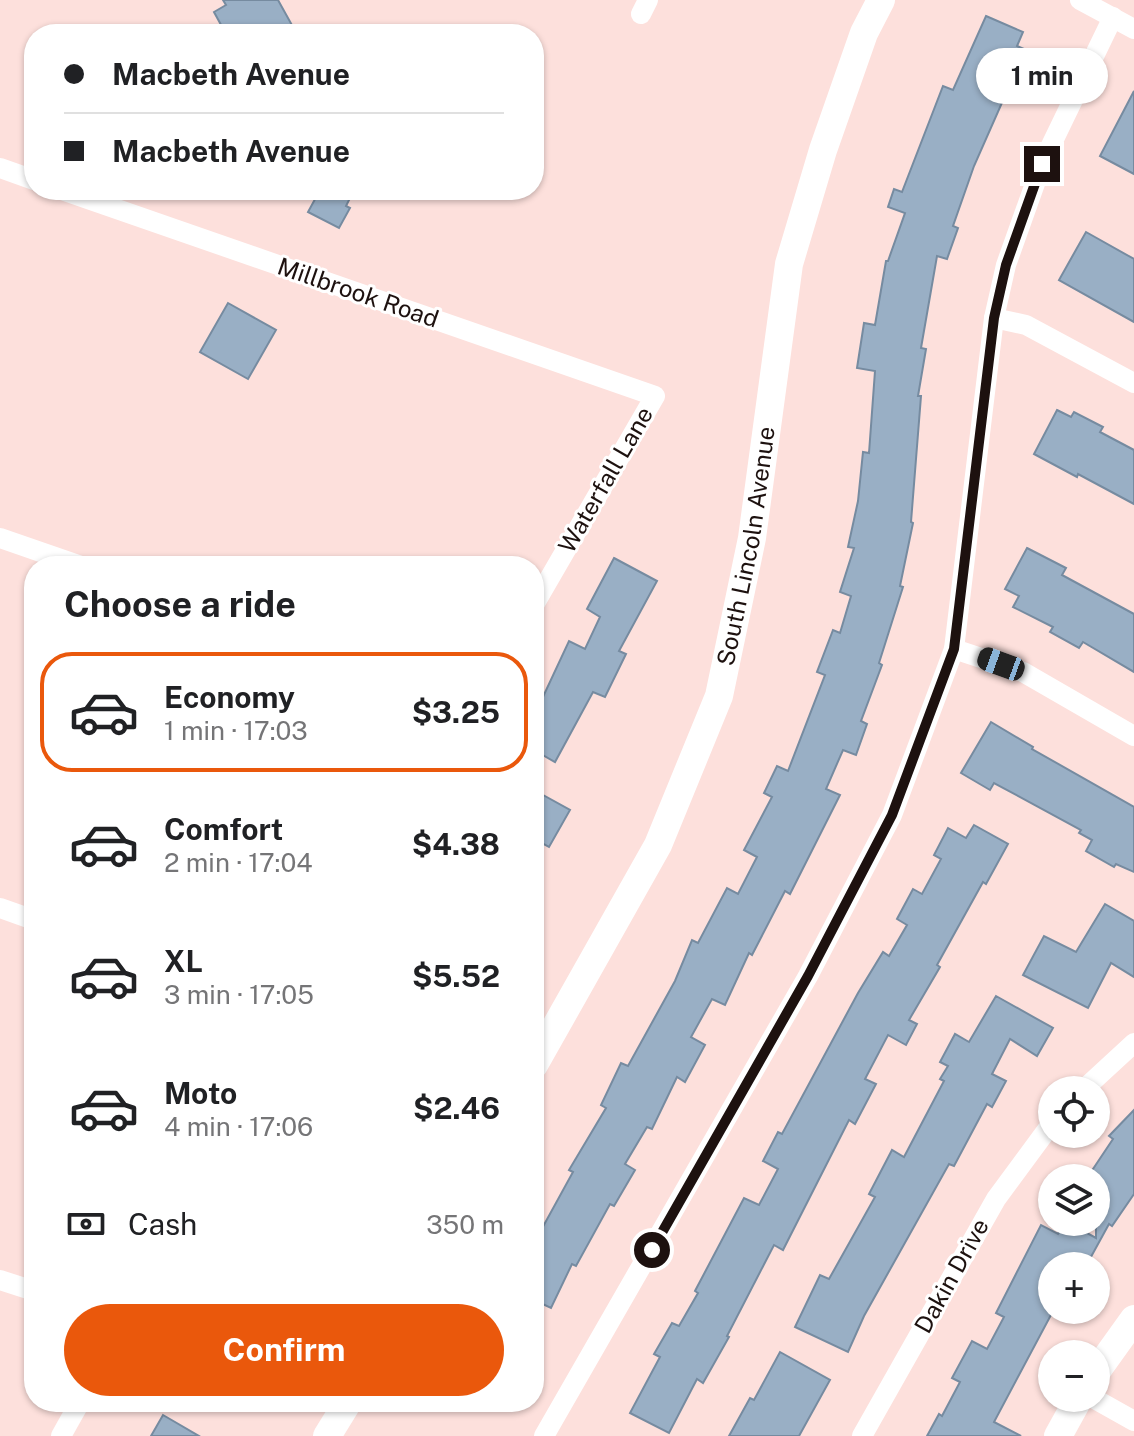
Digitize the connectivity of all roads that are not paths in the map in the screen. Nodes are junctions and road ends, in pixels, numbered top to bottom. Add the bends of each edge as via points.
1 (881, 0) edge
2 (1080, 0) edge
3 (1113, 17) junction
4 (1134, 29) edge
5 (0, 168) edge
6 (24, 176) edge
7 (91, 200) edge
8 (994, 318) junction
9 (1134, 383) edge
10 (655, 396) joint
11 (0, 538) edge
12 (52, 556) edge
13 (544, 588) edge
14 (954, 649) junction
15 (1134, 736) edge
16 (0, 908) edge
17 (24, 916) edge
18 (1134, 1043) edge
19 (544, 1047) edge
20 (1098, 1076) edge
21 (1038, 1142) edge
22 (0, 1280) edge
23 (24, 1288) edge
24 (1134, 1319) edge
25 (1110, 1352) edge
26 (1110, 1408) edge
27 (74, 1412) edge
28 (342, 1412) edge
29 (1071, 1412) edge
30 (1134, 1421) edge
31 (61, 1436) edge
32 (327, 1436) edge
33 (544, 1436) edge
34 (862, 1436) edge
35 (1058, 1436) edge

1 - 19 main road, South Lincoln Avenue via 833,120 789,264 752,538 719,696 658,845
2 - 3 street
3 - 4 street
3 - 8 street via 1042,164 1006,265
5 - 6 street
7 - 10 street, Millbrook Road
8 - 9 street via 1026,325
8 - 14 street
10 - 13 street, Waterfall Lane
11 - 12 street
14 - 15 street via 1023,672
14 - 33 street via 892,815 815,963
16 - 17 street
18 - 20 street
21 - 34 street, Dakin Drive via 996,1199
22 - 23 street
24 - 25 main road
26 - 30 street
27 - 31 street
28 - 32 main road
29 - 35 main road

